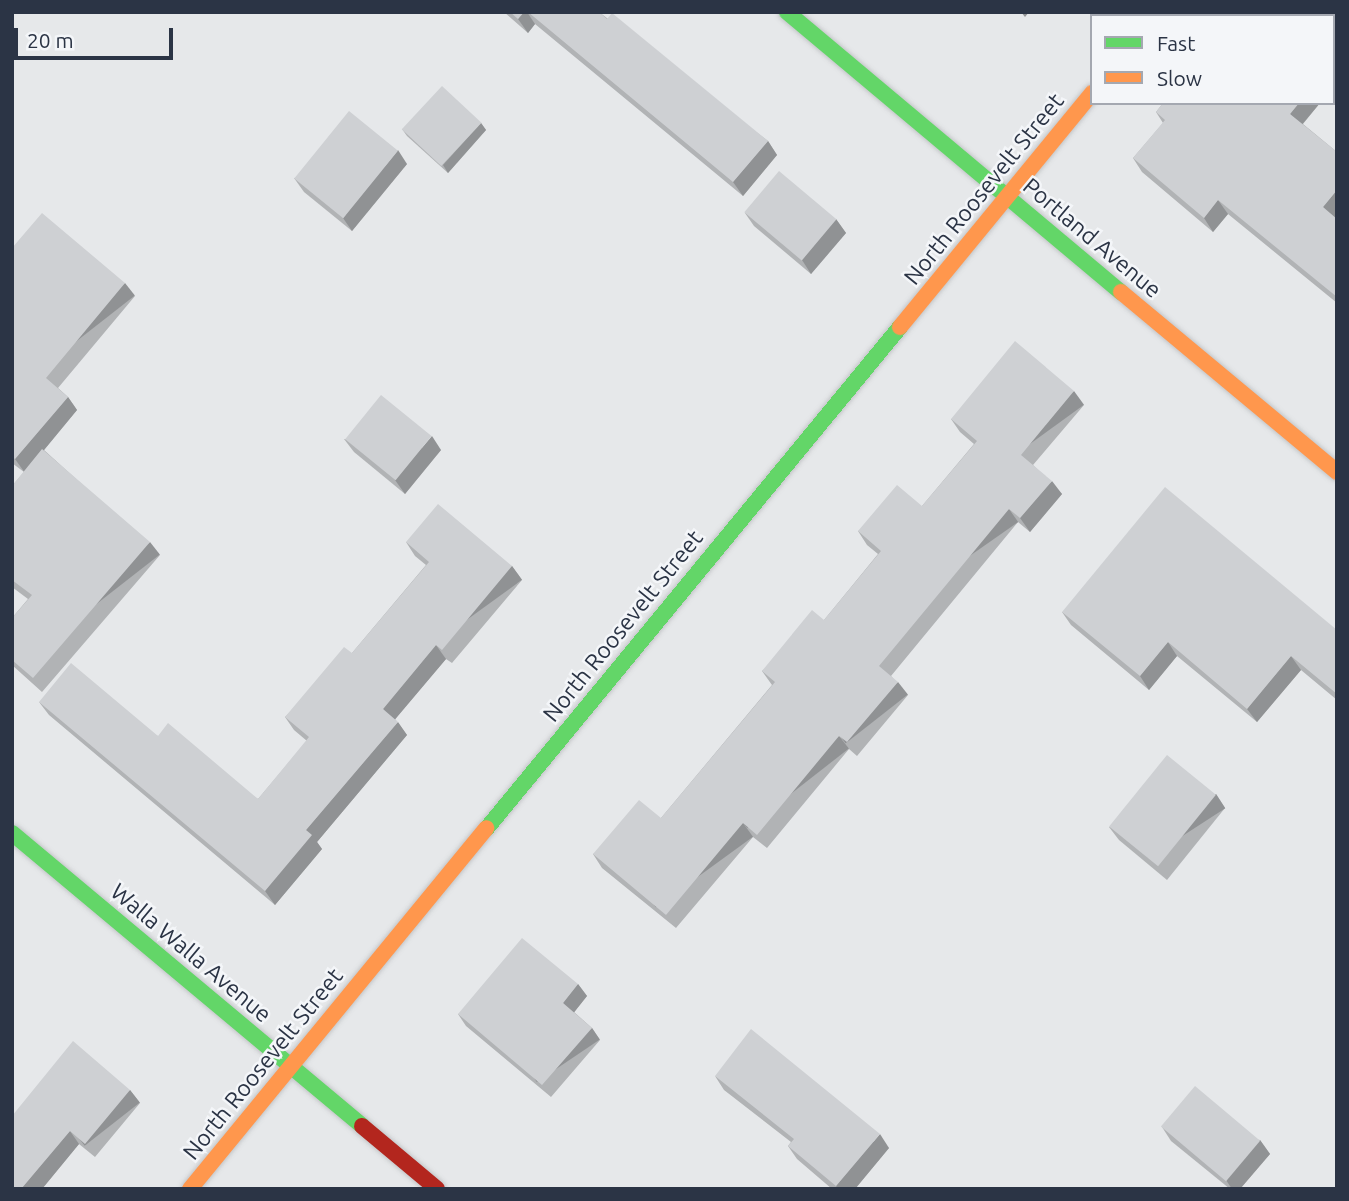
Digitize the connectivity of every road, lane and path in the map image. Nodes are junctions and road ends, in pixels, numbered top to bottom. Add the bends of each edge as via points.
1 (787, 12) edge
2 (1090, 95) edge
3 (1007, 196) junction
4 (1337, 472) edge
5 (12, 834) edge
6 (291, 1067) junction
7 (190, 1189) edge
8 (436, 1189) edge

1 - 3 street, Portland Avenue
2 - 3 street, North Roosevelt Street
3 - 4 street, Portland Avenue
3 - 6 street, North Roosevelt Street
5 - 6 street, Walla Walla Avenue
6 - 7 street, North Roosevelt Street
6 - 8 street, Walla Walla Avenue

